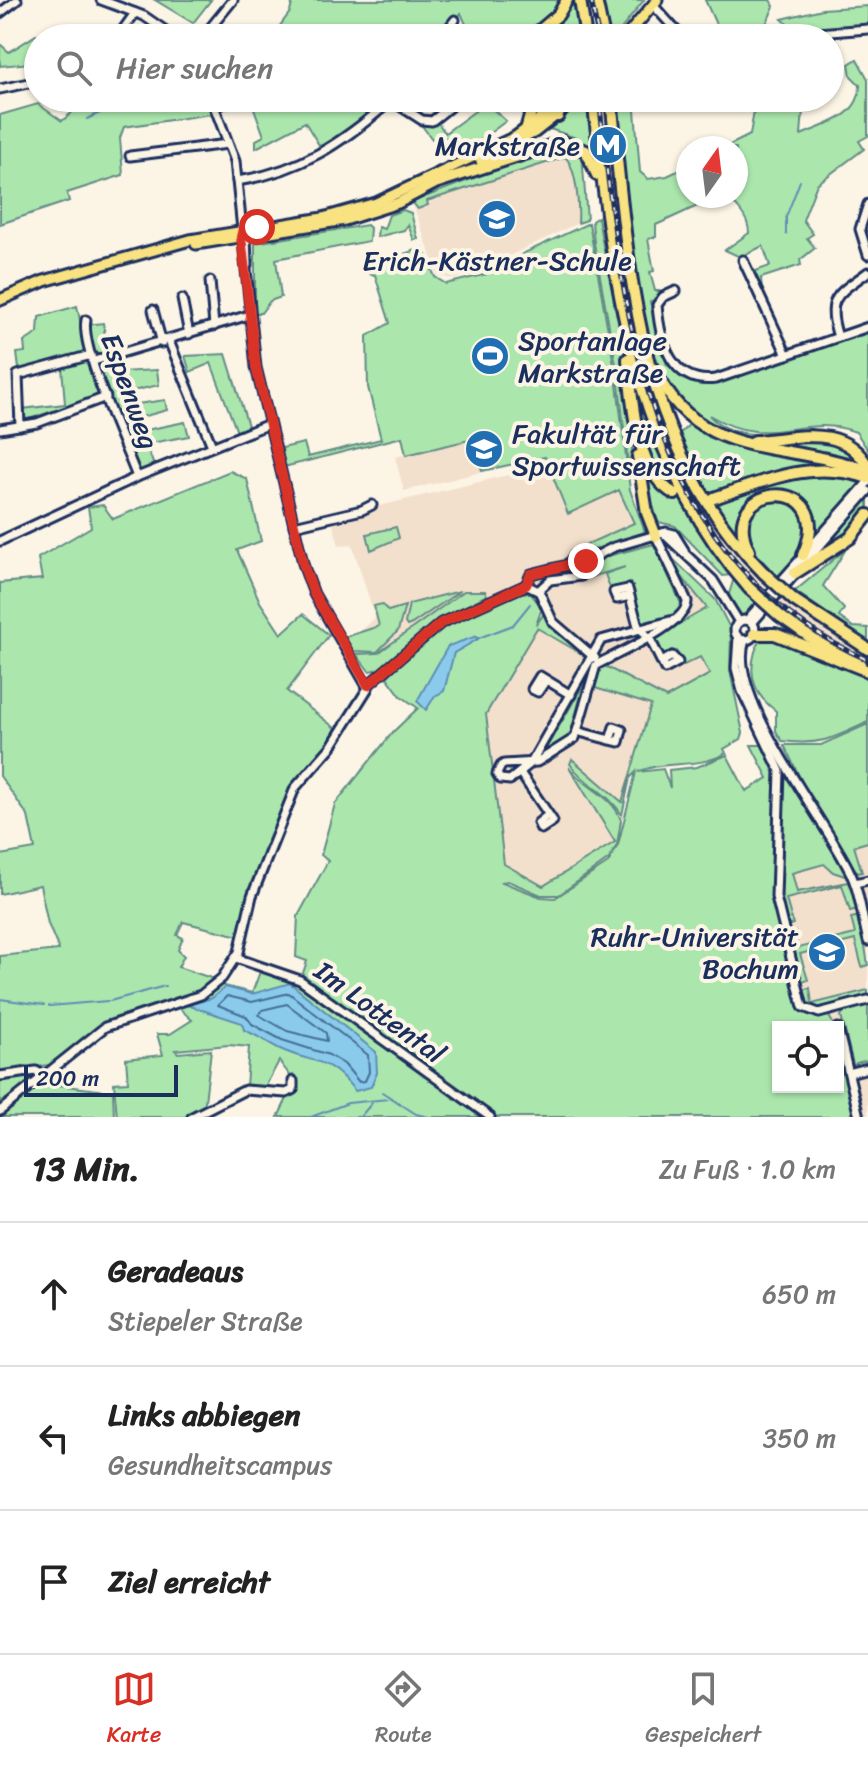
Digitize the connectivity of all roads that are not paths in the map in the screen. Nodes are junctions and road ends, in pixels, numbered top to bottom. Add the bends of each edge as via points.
1 (17, 0) edge
2 (233, 0) edge
3 (567, 0) edge
4 (580, 0) edge
5 (596, 0) edge
6 (105, 1) edge
7 (655, 2) edge
8 (0, 13) edge
9 (135, 13) junction
10 (455, 20) dead end
11 (127, 24) edge
12 (153, 24) edge
13 (213, 24) edge
14 (452, 24) edge
15 (548, 24) edge
16 (584, 24) edge
17 (601, 24) edge
18 (637, 24) edge
19 (672, 24) edge
20 (868, 29) edge
21 (844, 31) edge
22 (24, 84) edge
23 (0, 89) edge
24 (216, 112) edge
25 (378, 112) edge
26 (412, 112) edge
27 (443, 112) edge
28 (531, 112) edge
29 (547, 112) edge
30 (556, 112) edge
31 (558, 112) edge
32 (594, 112) edge
33 (612, 112) edge
34 (552, 116) junction
35 (526, 130) junction
36 (228, 144) junction
37 (130, 156) dead end
38 (237, 181) junction
39 (438, 182) junction
40 (603, 192) junction
41 (868, 204) edge
42 (243, 234) junction
43 (868, 255) edge
44 (743, 260) dead end
45 (868, 272) edge
46 (210, 281) dead end
47 (676, 291) dead end
48 (182, 299) dead end
49 (0, 300) edge
50 (153, 310) dead end
51 (249, 315) junction
52 (86, 320) dead end
53 (214, 326) junction
54 (625, 326) junction
55 (868, 327) edge
56 (189, 334) junction
57 (838, 337) junction
58 (166, 342) junction
59 (643, 345) junction
60 (787, 355) junction
61 (92, 358) junction
62 (106, 397) junction
63 (20, 426) junction
64 (264, 426) dead end
65 (0, 429) edge
66 (640, 438) junction
67 (735, 442) junction
68 (212, 446) junction
69 (868, 469) edge
70 (137, 477) junction
71 (868, 480) edge
72 (868, 491) edge
73 (675, 494) dead end
74 (714, 498) dead end
75 (372, 505) dead end
76 (868, 515) edge
77 (294, 526) junction
78 (659, 534) junction
79 (0, 541) edge
80 (684, 553) junction
81 (803, 555) junction
82 (586, 561) junction
83 (669, 564) junction
84 (567, 565) junction
85 (761, 570) junction
86 (795, 573) junction
87 (540, 574) junction
88 (572, 575) junction
89 (545, 584) junction
90 (526, 585) junction
91 (539, 591) junction
92 (630, 596) dead end
93 (677, 619) junction
94 (639, 628) junction
95 (744, 629) junction
96 (649, 637) junction
97 (868, 649) edge
98 (594, 655) junction
99 (662, 662) dead end
100 (599, 664) junction
101 (868, 670) edge
102 (546, 680) dead end
103 (368, 685) junction
104 (571, 695) junction
105 (764, 730) junction
106 (577, 731) junction
107 (610, 740) dead end
108 (531, 763) junction
109 (521, 774) junction
110 (793, 777) junction
111 (780, 780) junction
112 (548, 815) dead end
113 (868, 880) edge
114 (855, 883) junction
115 (868, 941) edge
116 (236, 958) junction
117 (867, 1001) edge
118 (833, 1009) junction
119 (836, 1021) edge
120 (844, 1053) edge
121 (868, 1068) edge
122 (849, 1073) junction
123 (43, 1075) junction
124 (0, 1076) edge
125 (293, 1081) dead end
126 (0, 1111) edge
127 (192, 1117) edge
128 (490, 1117) edge
129 (859, 1117) edge

1 - 8 street
2 - 13 street
3 - 15 highway
4 - 16 highway
5 - 17 highway
6 - 9 street
7 - 18 main road
7 - 19 street
9 - 11 street
9 - 12 street
10 - 14 street
20 - 21 street
22 - 23 street
24 - 36 street
25 - 38 street via 313,159
26 - 27 street via 432,121
28 - 35 highway
29 - 34 highway
30 - 34 main road
31 - 34 main road
32 - 40 highway
33 - 59 highway via 628,262
34 - 35 main road
34 - 39 main road via 511,146
35 - 42 main road via 376,203
36 - 37 street
36 - 38 street
38 - 42 street
39 - 40 highway via 562,142 589,154
39 - 42 main road via 368,214
40 - 54 highway
41 - 43 street via 860,229
42 - 49 main road via 44,281
42 - 51 street
44 - 60 street
45 - 57 street via 833,301
46 - 53 street
47 - 60 street via 656,308 668,357 685,375 716,379
48 - 56 street
50 - 58 street
51 - 53 street
51 - 77 street via 256,367
52 - 61 street, Espenweg
53 - 56 street
54 - 66 highway
54 - 101 highway, bridge via 648,412 674,475 712,541 749,588 780,616
55 - 57 street
56 - 58 street
57 - 60 street
58 - 61 street
58 - 68 street
59 - 67 highway via 680,410
59 - 85 highway via 693,480
61 - 62 street, Espenweg
61 - 63 street via 18,375
62 - 63 street
62 - 70 street, Espenweg
63 - 65 street
64 - 68 street
66 - 73 highway via 652,476
66 - 78 highway via 647,513
67 - 69 highway
67 - 69 highway via 824,436 852,447
68 - 70 street
70 - 79 street
71 - 74 highway via 830,469 803,469
71 - 81 street
72 - 86 street
75 - 77 street
76 - 86 highway via 850,538
77 - 103 street via 314,594
78 - 80 street via 674,534
78 - 82 street
78 - 83 street
80 - 83 street via 671,551
80 - 95 street via 723,592
81 - 85 highway via 811,532 806,512 789,496 766,496 752,504 742,527 744,542
81 - 95 street
82 - 84 street via 575,556
82 - 88 street via 584,574
83 - 93 street via 688,606
84 - 87 street
84 - 88 street
85 - 97 highway, bridge via 794,600
86 - 95 street
87 - 89 street
87 - 90 street via 531,574
88 - 89 street
89 - 91 street
90 - 91 street
90 - 103 street via 441,623
91 - 98 street via 553,622
92 - 94 street
93 - 94 street
93 - 96 street
94 - 96 street
94 - 98 street via 601,640
95 - 101 highway via 775,634
95 - 105 street via 737,674 745,700
96 - 99 street
96 - 100 street
98 - 100 street
98 - 104 street
100 - 106 street
102 - 104 street
103 - 116 street via 331,747 295,788 252,896
104 - 108 street
105 - 110 street
105 - 111 street
106 - 107 street
106 - 108 street via 573,740
108 - 109 street
108 - 109 street via 504,764 497,774 507,781
109 - 112 street
110 - 111 street
110 - 114 street
111 - 118 street via 776,897 803,1007 819,1013
113 - 114 street
114 - 115 street
116 - 123 street via 206,992 105,1027
116 - 128 street, Im Lottental via 300,980
117 - 118 street
118 - 119 street
120 - 122 street
121 - 122 street
122 - 129 street
123 - 124 street via 36,1071
123 - 126 street
125 - 127 street via 293,1090 286,1093 245,1090

